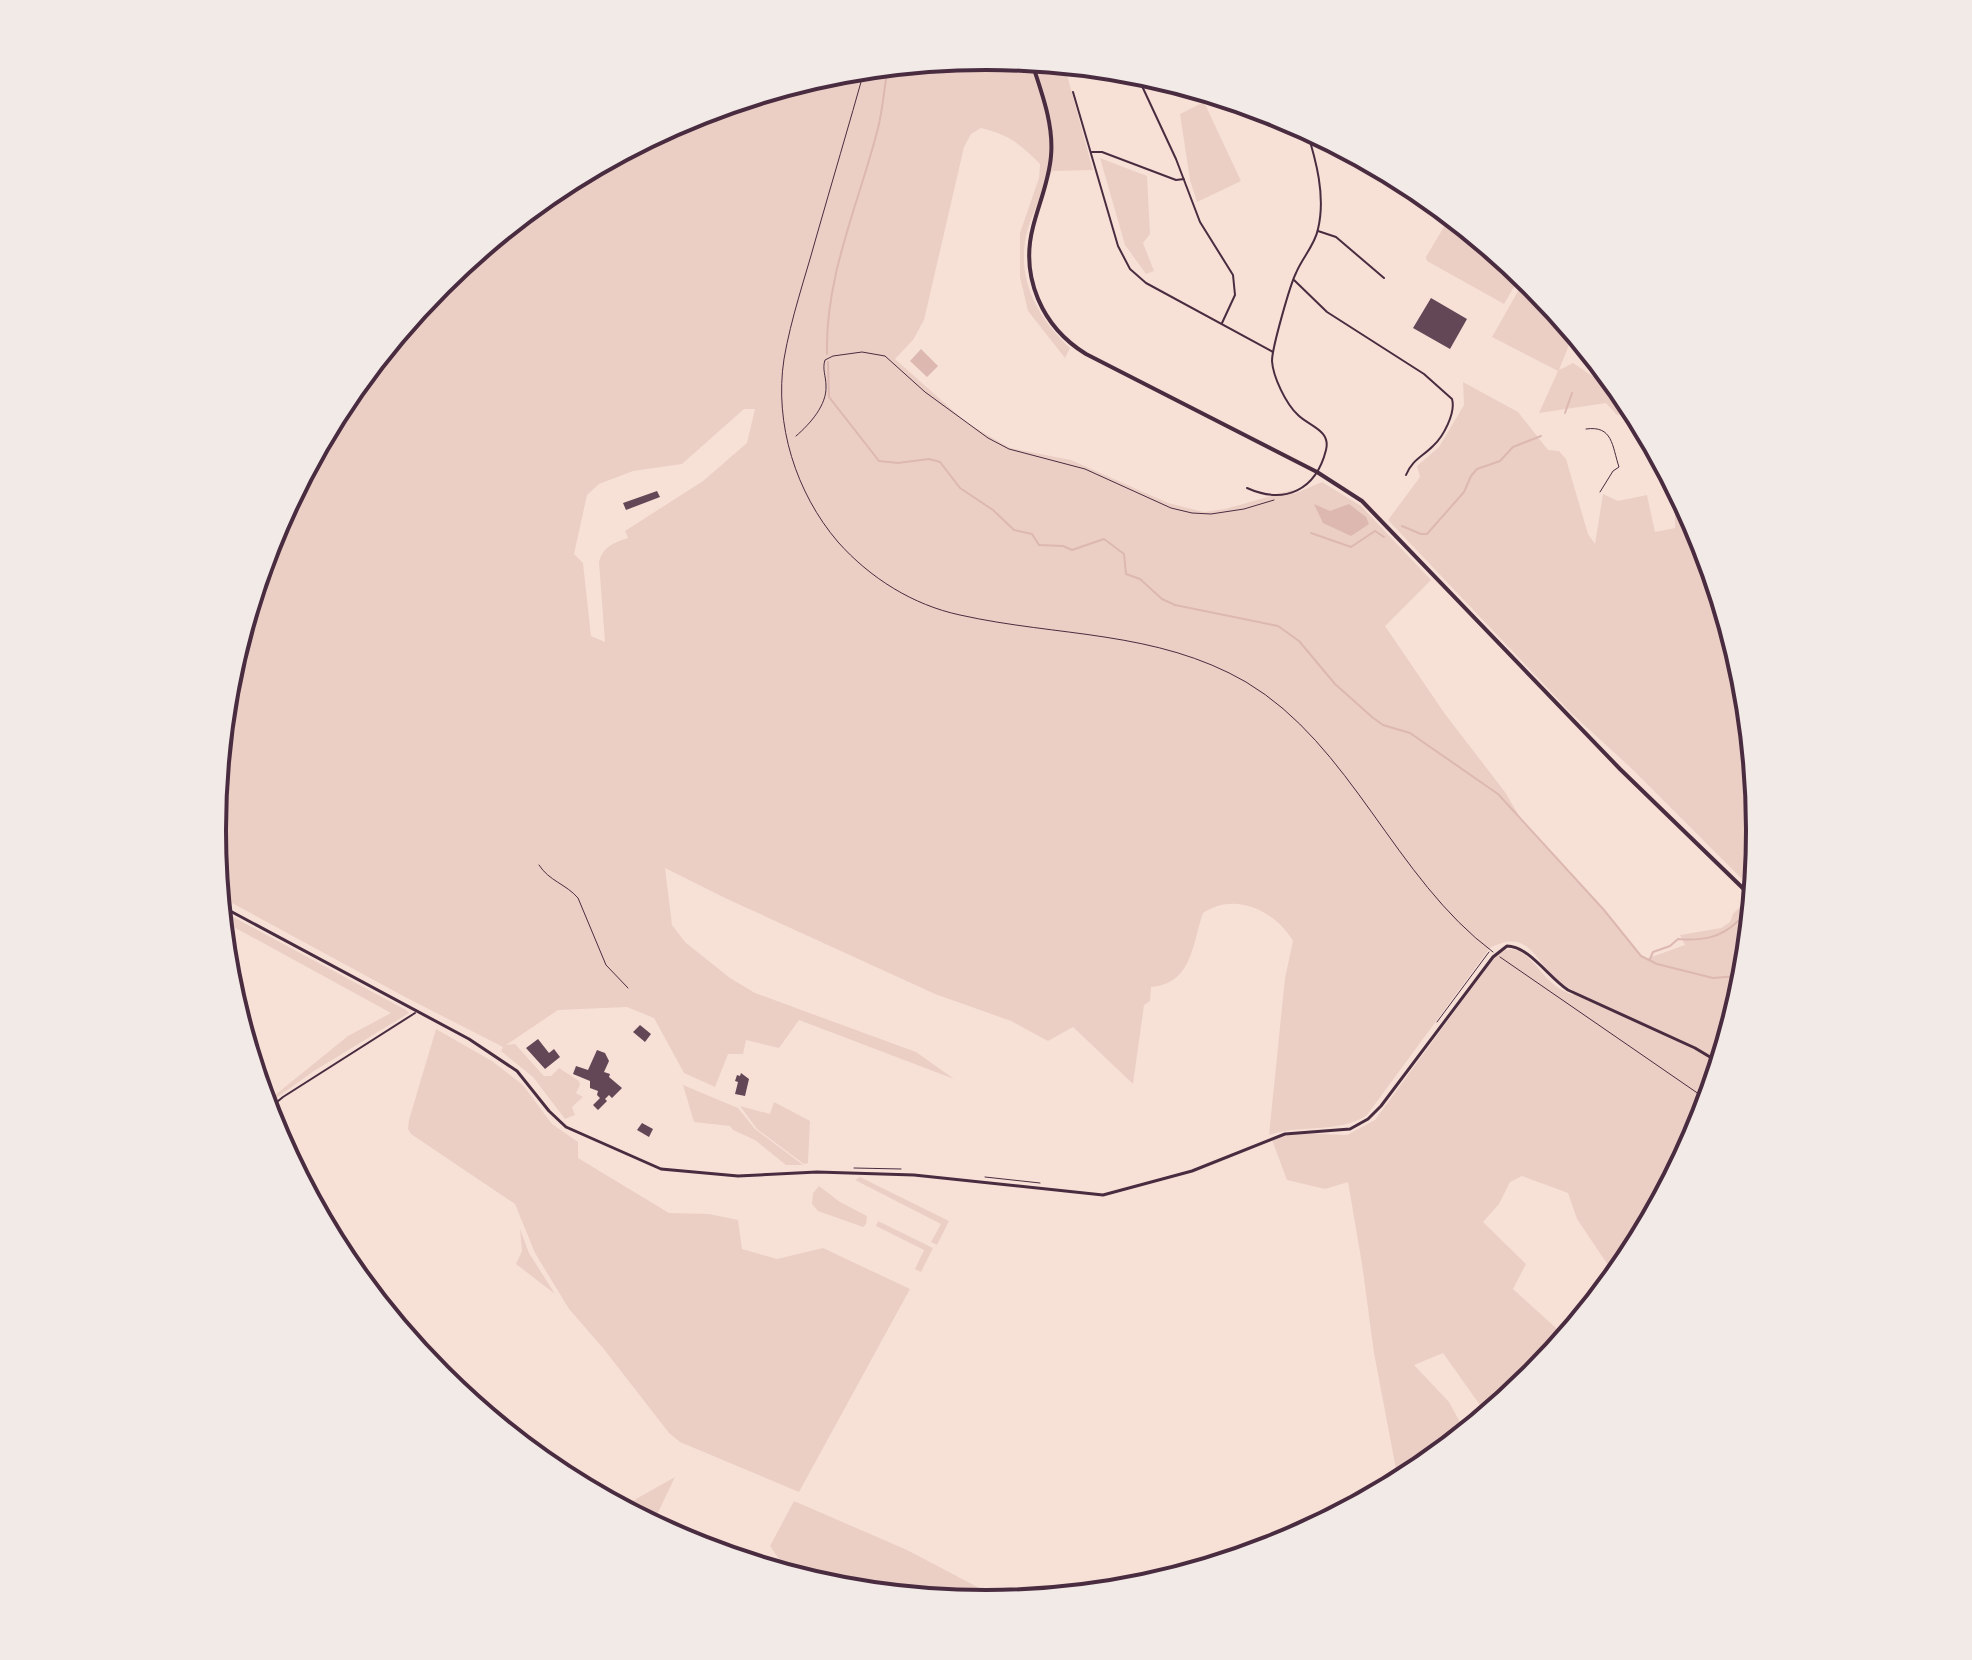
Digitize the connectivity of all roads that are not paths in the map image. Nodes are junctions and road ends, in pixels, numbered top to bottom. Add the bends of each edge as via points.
1 (1035, 72) edge
2 (1142, 87) edge
3 (1073, 92) dead end
4 (1309, 142) edge
5 (1091, 152) junction
6 (1185, 179) junction
7 (1318, 231) junction
8 (1384, 278) dead end
9 (1293, 279) junction
10 (1221, 324) junction
11 (1274, 352) junction
12 (1586, 429) dead end
13 (1317, 472) junction
14 (1406, 475) dead end
15 (1247, 488) dead end
16 (1600, 492) dead end
17 (1743, 888) edge
18 (231, 912) edge
19 (416, 1011) junction
20 (1711, 1058) edge
21 (277, 1102) edge

1 - 13 main road via 1052,146 1031,232 1030,267 1035,293 1053,326 1086,354
2 - 6 street
3 - 5 street
4 - 7 street via 1321,197
5 - 6 street
5 - 10 street via 1128,265 1150,286
6 - 10 street via 1204,229 1233,275 1235,295
7 - 8 street via 1336,237
7 - 9 street
9 - 11 street
9 - 14 street via 1327,312 1424,374 1453,403 1435,444 1413,461
10 - 11 street
11 - 13 street via 1276,377 1293,409 1326,438
12 - 16 lane via 1607,432 1619,467
13 - 15 street via 1308,485 1287,494
13 - 17 main road via 1374,513 1620,769
18 - 19 street
19 - 20 street via 506,1062 572,1131 661,1169 738,1176 902,1174 1103,1195 1192,1171 1285,1134 1357,1127 1376,1112 1507,946 1522,949 1568,990
19 - 21 street

